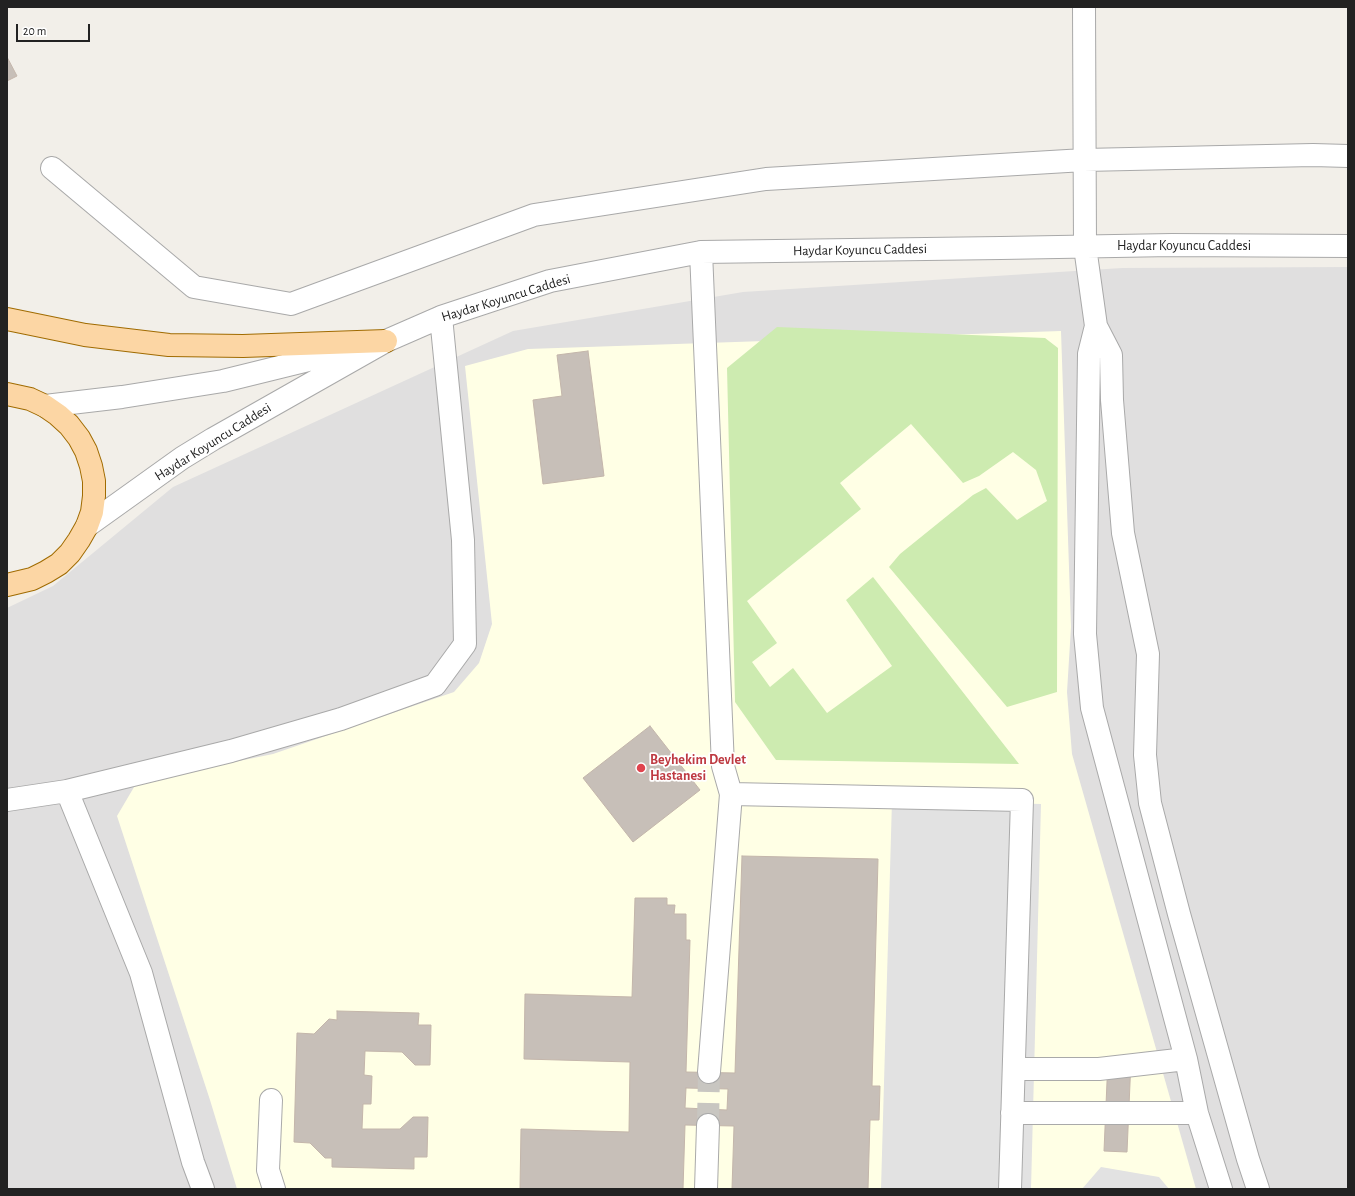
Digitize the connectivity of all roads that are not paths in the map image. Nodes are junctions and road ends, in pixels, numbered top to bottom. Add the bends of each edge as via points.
1 (1084, 7) edge
2 (1348, 156) edge
3 (1084, 160) junction
4 (52, 168) dead end
5 (1348, 246) edge
6 (1085, 247) junction
7 (701, 252) junction
8 (441, 317) junction
9 (7, 319) edge
10 (1096, 326) junction
11 (386, 341) junction
12 (9, 394) edge
13 (45, 406) junction
14 (87, 526) junction
15 (7, 584) edge
16 (67, 791) junction
17 (730, 794) junction
18 (7, 800) edge
19 (1211, 1026) junction
20 (1180, 1037) junction
21 (1186, 1059) junction
22 (1014, 1069) junction
23 (709, 1072) tunnel mouth
24 (271, 1100) dead end
25 (1012, 1113) junction
26 (1198, 1113) junction
27 (708, 1125) tunnel mouth
28 (204, 1189) edge
29 (274, 1189) edge
30 (706, 1189) edge
31 (1010, 1189) edge
32 (1221, 1189) edge
33 (1258, 1189) edge

1 - 3 street
2 - 3 street
3 - 4 street via 766,179 534,215 291,304 194,287
3 - 6 street
5 - 6 street, Haydar Koyuncu Caddesi
6 - 7 street, Haydar Koyuncu Caddesi
6 - 10 street
7 - 8 street, Haydar Koyuncu Caddesi via 550,281
7 - 17 street via 723,766
8 - 11 street, Haydar Koyuncu Caddesi
8 - 16 street via 462,540 465,644 435,685 341,719
9 - 11 main road via 85,335 169,345 244,346
10 - 19 street via 1111,355 1112,400 1123,533 1148,654 1145,755 1150,803
10 - 20 street via 1089,354 1085,634 1092,708
11 - 13 street, Haydar Koyuncu Caddesi via 223,381
11 - 14 street, Haydar Koyuncu Caddesi via 182,458
12 - 13 main road
13 - 14 main road via 70,425 82,444 91,466 94,496
14 - 15 main road via 70,553 58,564 32,579
16 - 18 street
16 - 28 street via 141,973 194,1162
17 - 22 street via 1022,800
17 - 23 street
19 - 20 street
19 - 33 street
20 - 21 street
21 - 22 street via 1099,1069
21 - 26 street
22 - 25 street
24 - 29 street via 268,1170
25 - 26 street
25 - 31 street
26 - 32 street
27 - 30 street

